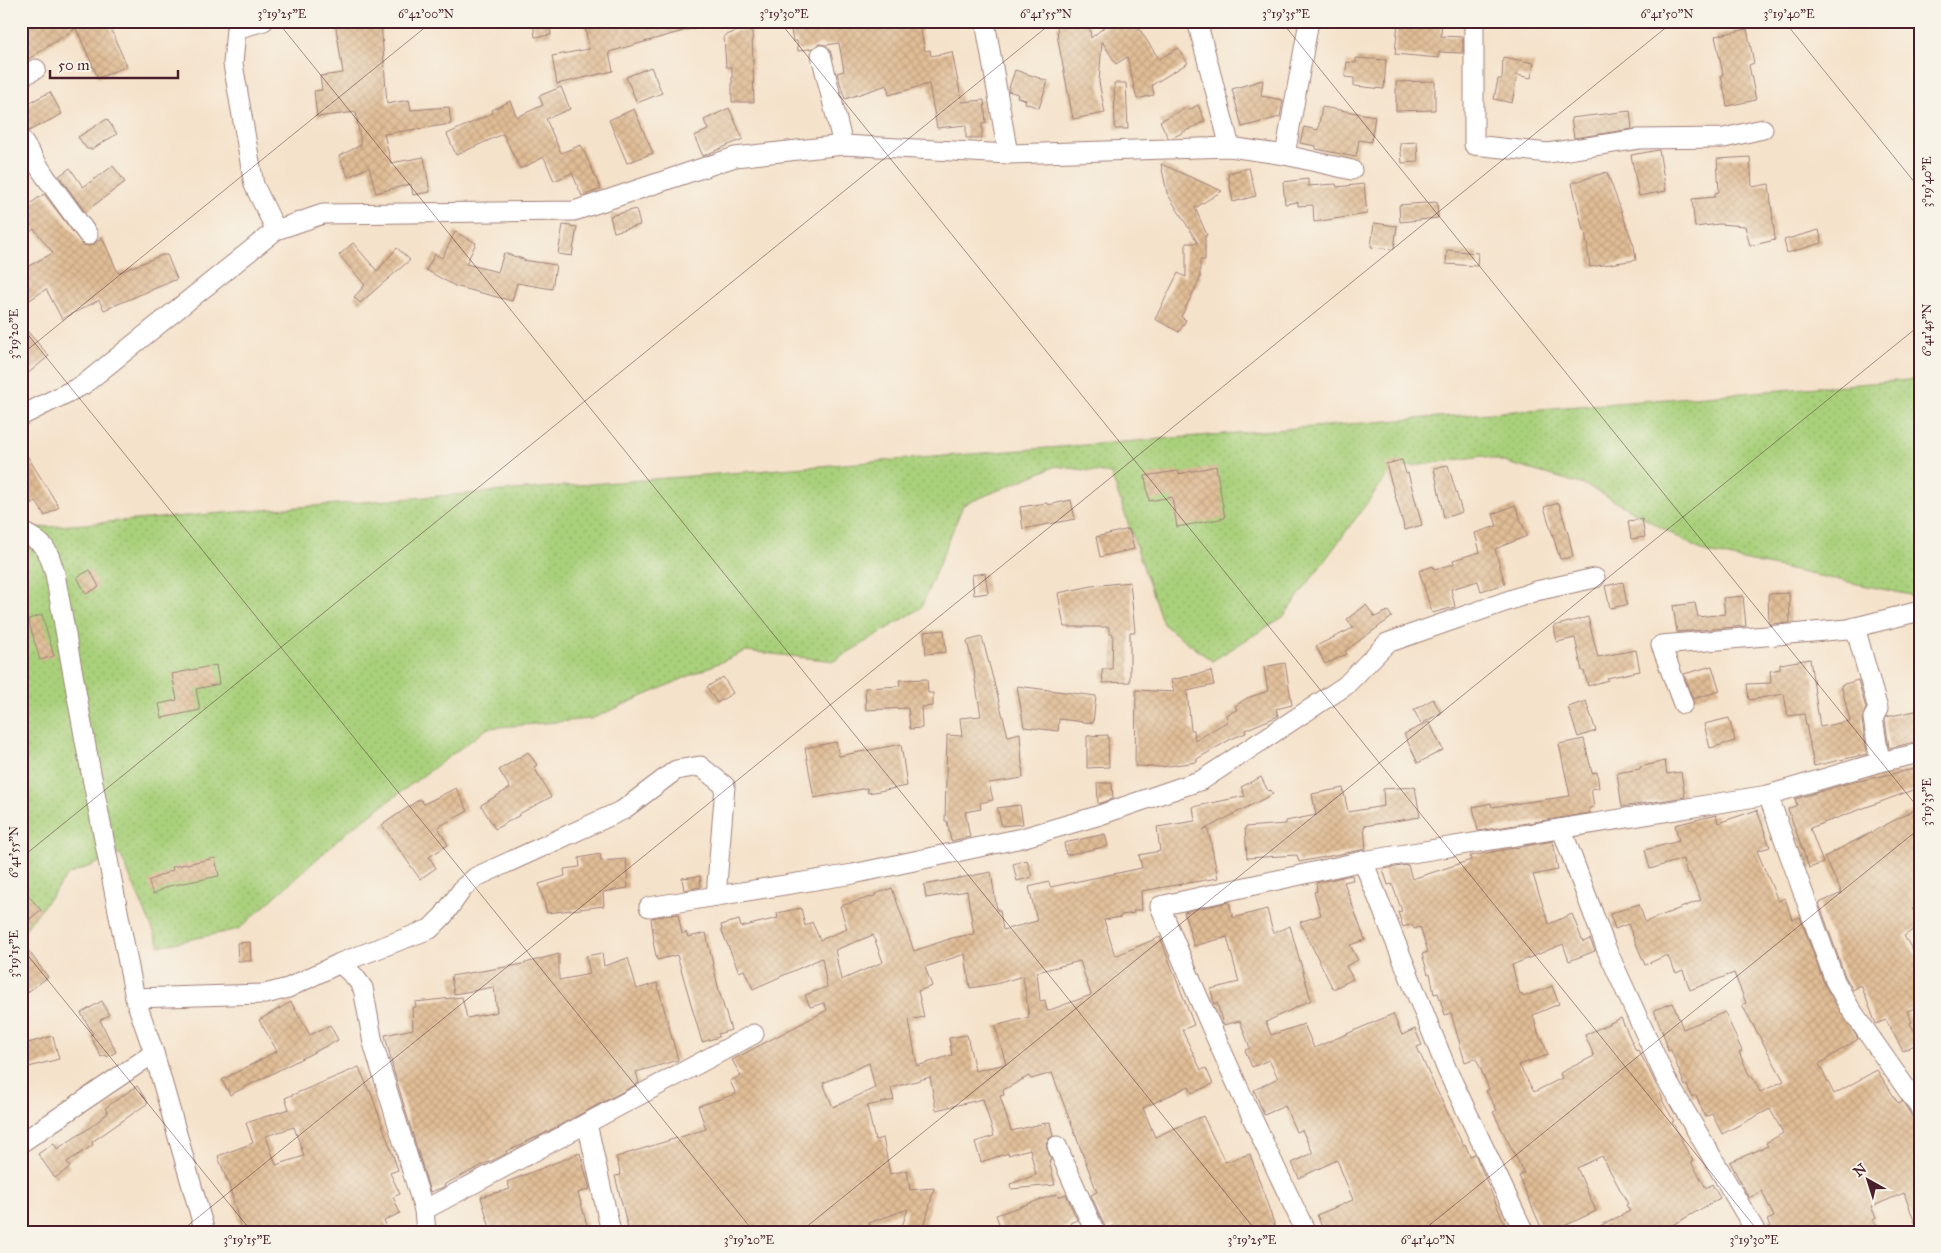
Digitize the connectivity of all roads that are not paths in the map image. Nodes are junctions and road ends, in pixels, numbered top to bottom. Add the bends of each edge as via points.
1 (264, 21) edge
2 (985, 21) edge
3 (1197, 21) edge
4 (1310, 21) edge
5 (1474, 21) edge
6 (821, 55) dead end
7 (1763, 128) dead end
8 (21, 139) edge
9 (843, 145) junction
10 (1230, 147) junction
11 (1008, 154) junction
12 (1285, 155) junction
13 (1352, 170) dead end
14 (276, 230) junction
15 (88, 235) dead end
16 (21, 416) edge
17 (21, 531) edge
18 (1595, 578) dead end
19 (1920, 611) edge
20 (1855, 627) junction
21 (1683, 704) dead end
22 (1920, 753) edge
23 (1880, 762) junction
24 (1768, 795) junction
25 (1562, 830) junction
26 (1363, 861) junction
27 (716, 896) junction
28 (649, 907) dead end
29 (340, 963) junction
30 (135, 998) junction
31 (754, 1034) dead end
32 (154, 1053) junction
33 (1920, 1108) edge
34 (587, 1123) junction
35 (21, 1143) edge
36 (1057, 1146) dead end
37 (424, 1210) junction
38 (205, 1232) edge
39 (426, 1232) edge
40 (611, 1232) edge
41 (1094, 1232) edge
42 (1306, 1232) edge
43 (1524, 1232) edge
44 (1756, 1232) edge

1 - 14 street via 236,29 234,64 254,185
2 - 11 street
3 - 10 street
4 - 12 street
5 - 7 street via 1474,145 1548,153 1639,139 1724,138
6 - 9 street
8 - 15 street
9 - 11 street
9 - 14 street via 735,157 574,211 323,214
10 - 11 street
10 - 12 street
12 - 13 street
14 - 16 street via 83,385
17 - 30 street via 43,544 55,574
18 - 27 street via 1536,591 1387,643 1344,686 1202,780 1022,838 853,874
19 - 20 street
20 - 21 street via 1661,645
20 - 23 street via 1878,709 1873,718
22 - 23 street
23 - 24 street
24 - 25 street
24 - 33 street via 1835,981 1850,1008
25 - 26 street
25 - 44 street via 1606,948 1665,1077
26 - 42 street via 1160,906 1200,1005
26 - 43 street via 1447,1070
27 - 28 street
27 - 29 street via 725,786 700,766 676,770 623,810 476,877 430,929
29 - 30 street via 288,988 265,994
29 - 37 street via 363,988 373,1043
30 - 32 street
31 - 34 street
32 - 35 street
32 - 38 street
34 - 37 street
34 - 40 street
36 - 41 street
37 - 39 street

